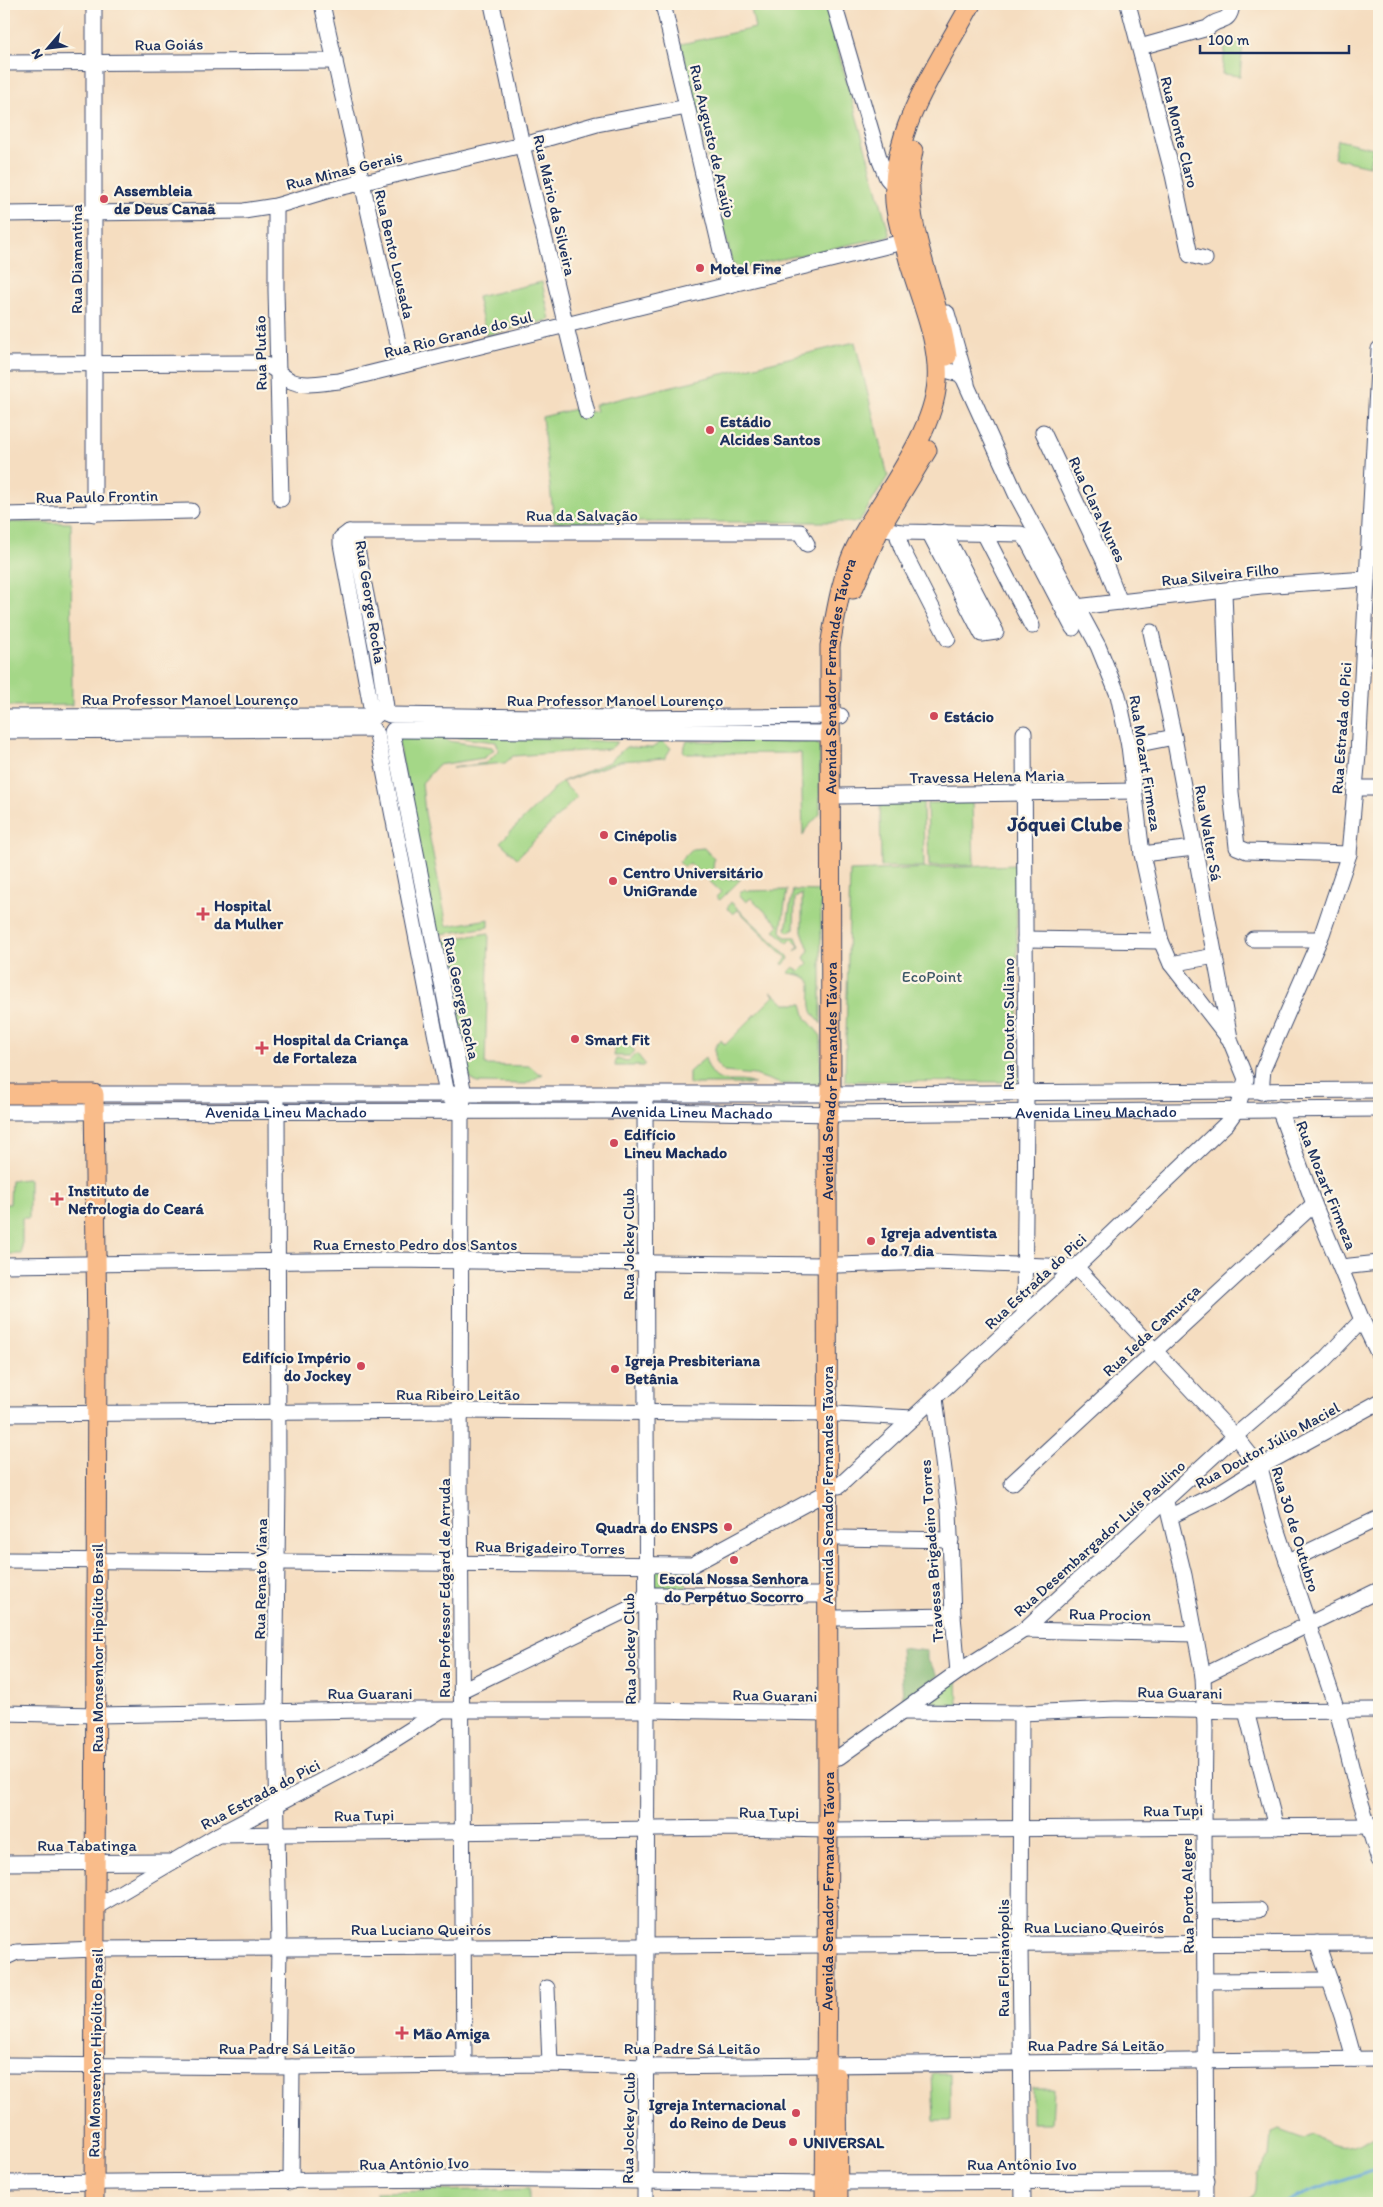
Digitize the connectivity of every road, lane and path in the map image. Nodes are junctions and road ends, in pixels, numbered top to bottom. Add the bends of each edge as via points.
1 (94, 4) edge
2 (322, 4) edge
3 (492, 4) edge
4 (663, 4) edge
5 (834, 4) edge
6 (971, 4) edge
7 (984, 4) edge
8 (1128, 4) edge
9 (1232, 4) edge
10 (1140, 47) junction
11 (335, 62) junction
12 (4, 63) edge
13 (93, 63) junction
14 (686, 107) junction
15 (522, 145) junction
16 (877, 149) junction
17 (361, 184) junction
18 (895, 187) junction
19 (276, 206) junction
20 (94, 213) junction
21 (4, 214) edge
22 (906, 235) junction
23 (1205, 259) dead end
24 (729, 285) junction
25 (566, 326) junction
26 (1379, 349) edge
27 (4, 364) edge
28 (94, 364) junction
29 (403, 365) junction
30 (279, 371) junction
31 (949, 371) junction
32 (969, 391) junction
33 (587, 413) dead end
34 (1043, 432) dead end
35 (1375, 471) edge
36 (281, 499) dead end
37 (191, 511) dead end
38 (94, 514) junction
39 (4, 515) edge
40 (880, 528) junction
41 (349, 532) joint
42 (901, 532) junction
43 (937, 532) junction
44 (984, 533) junction
45 (807, 544) dead end
46 (1050, 573) junction
47 (1371, 585) edge
48 (965, 587) dead end
49 (1224, 590) junction
50 (1120, 602) junction
51 (1076, 607) junction
52 (1032, 626) dead end
53 (1073, 628) dead end
54 (1151, 632) dead end
55 (948, 640) dead end
56 (4, 717) edge
57 (834, 722) junction
58 (383, 723) junction
59 (4, 731) edge
60 (1024, 733) dead end
61 (1174, 737) junction
62 (1129, 746) junction
63 (1355, 788) junction
64 (1379, 788) edge
65 (1134, 791) junction
66 (1024, 793) junction
67 (841, 796) junction
68 (1194, 848) junction
69 (1142, 854) junction
70 (1349, 854) junction
71 (1025, 939) junction
72 (1253, 939) dead end
73 (1320, 939) junction
74 (1161, 941) junction
75 (1215, 956) junction
76 (1171, 964) junction
77 (1230, 1040) junction
78 (1239, 1059) junction
79 (1263, 1069) junction
80 (1379, 1090) edge
81 (1026, 1092) junction
82 (1242, 1092) junction
83 (1261, 1092) junction
84 (277, 1093) junction
85 (305, 1093) junction
86 (4, 1094) edge
87 (238, 1094) junction
88 (447, 1094) junction
89 (464, 1094) junction
90 (645, 1094) junction
91 (837, 1094) junction
92 (94, 1103) junction
93 (1238, 1109) junction
94 (1279, 1109) junction
95 (1379, 1109) edge
96 (1026, 1111) junction
97 (4, 1112) edge
98 (239, 1112) junction
99 (277, 1112) junction
100 (305, 1112) junction
101 (461, 1112) junction
102 (645, 1112) junction
103 (833, 1114) junction
104 (1314, 1204) junction
105 (460, 1261) junction
106 (96, 1262) junction
107 (278, 1262) junction
108 (1379, 1263) edge
109 (645, 1264) junction
110 (1024, 1264) junction
111 (4, 1265) edge
112 (832, 1265) junction
113 (1076, 1267) junction
114 (1341, 1267) junction
115 (1024, 1315) junction
116 (1362, 1320) junction
117 (1154, 1351) junction
118 (1379, 1355) edge
119 (935, 1398) junction
120 (1379, 1402) edge
121 (278, 1411) junction
122 (460, 1411) junction
123 (645, 1412) junction
124 (97, 1413) junction
125 (4, 1414) edge
126 (832, 1414) junction
127 (913, 1418) junction
128 (1235, 1436) junction
129 (1260, 1467) junction
130 (1012, 1483) dead end
131 (833, 1489) junction
132 (1169, 1509) junction
133 (1379, 1518) edge
134 (838, 1538) junction
135 (952, 1540) junction
136 (4, 1560) edge
137 (97, 1560) junction
138 (1287, 1562) junction
139 (462, 1563) junction
140 (278, 1564) junction
141 (646, 1566) junction
142 (1379, 1590) edge
143 (827, 1595) junction
144 (645, 1598) junction
145 (953, 1616) junction
146 (838, 1618) junction
147 (1310, 1624) junction
148 (1024, 1630) junction
149 (1195, 1634) junction
150 (958, 1672) junction
151 (1203, 1676) junction
152 (462, 1690) junction
153 (647, 1710) junction
154 (1205, 1710) junction
155 (1337, 1710) junction
156 (1379, 1710) edge
157 (440, 1711) junction
158 (462, 1712) junction
159 (903, 1712) junction
160 (1246, 1712) junction
161 (4, 1713) edge
162 (275, 1713) junction
163 (1021, 1713) junction
164 (826, 1714) junction
165 (97, 1715) junction
166 (839, 1757) junction
167 (278, 1804) junction
168 (1374, 1826) edge
169 (1204, 1827) junction
170 (1276, 1827) junction
171 (1021, 1828) junction
172 (646, 1830) junction
173 (833, 1830) junction
174 (462, 1831) junction
175 (277, 1834) junction
176 (218, 1835) junction
177 (1379, 1860) edge
178 (171, 1862) junction
179 (4, 1863) edge
180 (97, 1863) junction
181 (96, 1907) junction
182 (1259, 1910) dead end
183 (1204, 1911) junction
184 (1317, 1943) junction
185 (1379, 1943) edge
186 (1206, 1944) junction
187 (832, 1945) junction
188 (1020, 1945) junction
189 (645, 1946) junction
190 (279, 1947) junction
191 (464, 1947) junction
192 (96, 1949) junction
193 (11, 1955) edge
194 (1330, 1980) junction
195 (1205, 1981) junction
196 (547, 1988) dead end
197 (1354, 2059) junction
198 (1379, 2059) edge
199 (1021, 2062) junction
200 (1207, 2062) junction
201 (95, 2064) junction
202 (464, 2064) junction
203 (550, 2064) junction
204 (831, 2064) junction
205 (4, 2065) edge
206 (277, 2066) junction
207 (292, 2067) junction
208 (646, 2067) junction
209 (1206, 2181) junction
210 (291, 2182) junction
211 (831, 2182) junction
212 (1023, 2182) junction
213 (4, 2183) edge
214 (93, 2183) junction
215 (645, 2183) junction
216 (94, 2203) edge
217 (645, 2203) edge
218 (824, 2203) edge
219 (838, 2203) edge
220 (1023, 2203) edge
221 (1206, 2203) edge

1 - 13 street, Rua Diamantina
2 - 11 street, Rua Bento Lousada
3 - 15 street, Rua Mário da Silveira
4 - 14 street, Rua Augusto de Araújo
5 - 16 street, Rua Mozart Firmeza
6 - 18 main road, Avenida Senador Fernandes Távora via 911,116
7 - 22 main road, Avenida Senador Fernandes Távora via 922,116 912,154
8 - 10 street, Rua Monte Claro
9 - 10 street via 1231,14 1226,20
10 - 23 street, Rua Monte Claro via 1190,255
11 - 13 street, Rua Goiás
11 - 17 street, Rua Bento Lousada
12 - 13 street, Rua Goiás
13 - 20 street, Rua Diamantina
14 - 15 street, Rua Minas Gerais via 597,124
14 - 24 street, Rua Augusto de Araújo
15 - 17 street, Rua Minas Gerais
15 - 25 street, Rua Mário da Silveira
16 - 18 street, Rua Mozart Firmeza via 887,178
16 - 22 street, Rua Mozart Firmeza via 891,208
17 - 19 street, Rua Minas Gerais
17 - 29 street, Rua Bento Lousada
18 - 22 main road, Avenida Senador Fernandes Távora
19 - 20 street, Rua Minas Gerais via 244,212
19 - 30 street, Rua Plutão
20 - 21 street, Rua Minas Gerais
20 - 28 street, Rua Diamantina
22 - 24 street, Rua Rio Grande do Sul
22 - 31 main road, Avenida Senador Fernandes Távora via 943,329
22 - 32 street, Rua Mozart Firmeza via 931,259
22 - 57 main road, Avenida Senador Fernandes Távora via 933,344 937,382 924,430 856,548 839,597 830,646
24 - 25 street, Rua Rio Grande do Sul
25 - 29 street, Rua Rio Grande do Sul
25 - 33 street, Rua Mário da Silveira
26 - 35 street, Rua Estrada do Pici
27 - 28 street, Rua Rio Grande do Sul
28 - 30 street, Rua Rio Grande do Sul via 266,364
28 - 38 street, Rua Diamantina
29 - 30 street, Rua Rio Grande do Sul via 339,381 312,383 294,382
30 - 36 street, Rua Plutão
31 - 32 street, Rua Mozart Firmeza via 960,374
31 - 40 main road, Avenida Senador Fernandes Távora via 935,436
32 - 46 street, Rua Mozart Firmeza
34 - 50 street, Rua Clara Nunes
35 - 47 street, Rua Estrada do Pici
37 - 38 street, Rua Paulo Frontin
38 - 39 street, Rua Paulo Frontin
40 - 42 street
40 - 57 main road, Avenida Senador Fernandes Távora via 854,587 842,643
41 - 45 street, Rua da Salvação via 800,532
41 - 58 street, Rua George Rocha via 341,538 341,544 371,707
42 - 43 street
42 - 55 street via 899,544
43 - 44 street
43 - 48 street
44 - 46 street via 1020,534
44 - 52 street
46 - 51 street, Rua Mozart Firmeza
46 - 53 street
47 - 49 street, Rua Silveira Filho
47 - 63 street, Rua Estrada do Pici
49 - 50 street, Rua Silveira Filho
49 - 70 street via 1231,792 1238,849
50 - 51 street, Rua Silveira Filho
51 - 62 street, Rua Mozart Firmeza via 1098,646 1118,695
54 - 61 street, Rua Walter Sá
56 - 58 street, Rua Professor Manoel Lourenço
57 - 58 street, Rua Professor Manoel Lourenço via 675,725
57 - 67 main road, Avenida Senador Fernandes Távora
57 - 91 main road, Avenida Senador Fernandes Távora
58 - 59 street, Rua Professor Manoel Lourenço
58 - 88 street, Rua George Rocha
58 - 89 street, Rua George Rocha
60 - 66 street, Rua Doutor Suliano
61 - 62 street
61 - 68 street, Rua Walter Sá
62 - 65 street, Rua Mozart Firmeza
63 - 64 street
63 - 70 street, Rua Estrada do Pici
65 - 66 street, Travessa Helena Maria
65 - 69 street, Rua Mozart Firmeza
66 - 67 street, Travessa Helena Maria
66 - 71 street, Rua Doutor Suliano
67 - 91 main road, Avenida Senador Fernandes Távora
68 - 69 street
68 - 75 street, Rua Walter Sá
69 - 74 street, Rua Mozart Firmeza
70 - 73 street, Rua Estrada do Pici
71 - 74 street
71 - 81 street, Rua Doutor Suliano
72 - 73 street
73 - 79 street, Rua Estrada do Pici
74 - 76 street, Rua Mozart Firmeza
75 - 76 street
75 - 77 street, Rua Walter Sá
76 - 77 street, Rua Mozart Firmeza
77 - 78 street, Rua Mozart Firmeza
78 - 79 street
78 - 82 street, Rua Mozart Firmeza via 1246,1079
79 - 83 street, Rua Estrada do Pici
80 - 83 street, Avenida Lineu Machado
81 - 82 street, Avenida Lineu Machado
81 - 91 street, Avenida Lineu Machado
81 - 96 street, Rua Doutor Suliano
82 - 83 street, Avenida Lineu Machado
82 - 93 street, Rua Estrada do Pici
84 - 85 street, Avenida Lineu Machado
84 - 87 street, Avenida Lineu Machado
84 - 99 street, Rua Renato Viana
85 - 88 street, Avenida Lineu Machado
85 - 100 street
86 - 92 main road, Avenida Lineu Machado
87 - 92 street, Avenida Lineu Machado
87 - 98 street
88 - 89 street, Avenida Lineu Machado
88 - 101 street
89 - 90 street, Avenida Lineu Machado
89 - 101 street, Rua Professor Edgard de Arruda
90 - 91 street, Avenida Lineu Machado
90 - 102 street, Rua Jockey Club
91 - 103 main road, Avenida Senador Fernandes Távora
92 - 97 street, Avenida Lineu Machado
92 - 98 street, Avenida Lineu Machado
92 - 106 main road, Rua Monsenhor Hipólito Brasil
93 - 94 street, Avenida Lineu Machado
93 - 96 street, Avenida Lineu Machado
93 - 113 street, Rua Estrada do Pici
94 - 95 street, Avenida Lineu Machado
94 - 104 street, Rua Mozart Firmeza
96 - 103 street, Avenida Lineu Machado
96 - 110 street, Rua Doutor Suliano
98 - 99 street, Avenida Lineu Machado
99 - 100 street, Avenida Lineu Machado
99 - 107 street, Rua Renato Viana
100 - 101 street, Avenida Lineu Machado
101 - 102 street, Avenida Lineu Machado
101 - 105 street, Rua Professor Edgard de Arruda
102 - 103 street, Avenida Lineu Machado
102 - 109 street, Rua Jockey Club
103 - 112 main road, Avenida Senador Fernandes Távora
104 - 114 street, Rua Mozart Firmeza
104 - 117 street, Rua Ieda Camurça
105 - 107 street, Rua Ernesto Pedro dos Santos
105 - 109 street, Rua Ernesto Pedro dos Santos
105 - 122 street, Rua Professor Edgard de Arruda
106 - 107 street, Rua Ernesto Pedro dos Santos
106 - 111 street, Rua Ernesto Pedro dos Santos
106 - 124 main road, Rua Monsenhor Hipólito Brasil
107 - 121 street, Rua Renato Viana
108 - 114 street
109 - 112 street, Rua Ernesto Pedro dos Santos
109 - 123 street, Rua Jockey Club
110 - 112 street, Rua Ernesto Pedro dos Santos
110 - 113 street, Rua Ernesto Pedro dos Santos
110 - 115 street, Rua Doutor Suliano
112 - 126 main road, Avenida Senador Fernandes Távora
113 - 115 street, Rua Estrada do Pici
113 - 117 street, Rua 30 de Outubro
114 - 116 street, Rua Mozart Firmeza
115 - 119 street, Rua Estrada do Pici
116 - 118 street, Rua Mozart Firmeza
116 - 128 street, Rua Desembargador Luís Paulino via 1322,1361
117 - 128 street, Rua 30 de Outubro
117 - 130 street, Rua Ieda Camurça
119 - 127 street, Rua Estrada do Pici
119 - 135 street, Travessa Brigadeiro Torres
120 - 129 street, Rua Doutor Júlio Maciel
121 - 122 street, Rua Ribeiro Leitão
121 - 124 street, Rua Ribeiro Leitão
121 - 140 street, Rua Renato Viana
122 - 123 street, Rua Ribeiro Leitão
122 - 139 street, Rua Professor Edgard de Arruda
123 - 126 street, Rua Ribeiro Leitão
123 - 141 street, Rua Jockey Club
124 - 125 street, Rua Ribeiro Leitão
124 - 137 main road, Rua Monsenhor Hipólito Brasil
126 - 127 street, Rua Ribeiro Leitão
126 - 131 main road, Avenida Senador Fernandes Távora
127 - 131 street, Rua Estrada do Pici
128 - 129 street, Rua 30 de Outubro
128 - 132 street, Rua Desembargador Luís Paulino
129 - 132 street, Rua Doutor Júlio Maciel via 1222,1491
129 - 138 street, Rua 30 de Outubro
131 - 134 main road, Avenida Senador Fernandes Távora
131 - 141 street, Rua Estrada do Pici via 692,1565
131 - 143 main road, Avenida Senador Fernandes Távora
132 - 148 street, Rua Desembargador Luís Paulino
132 - 149 street, Rua Porto Alegre
133 - 138 street
134 - 135 street
134 - 146 main road, Avenida Senador Fernandes Távora
135 - 145 street, Travessa Brigadeiro Torres
136 - 137 street, Rua Brigadeiro Torres
137 - 140 street, Rua Brigadeiro Torres
137 - 165 main road, Rua Monsenhor Hipólito Brasil
138 - 147 street, Rua 30 de Outubro
139 - 140 street, Rua Brigadeiro Torres
139 - 141 street, Rua Brigadeiro Torres
139 - 152 street, Rua Professor Edgard de Arruda
140 - 162 street, Rua Renato Viana
141 - 144 street, Rua Jockey Club
142 - 147 street
143 - 144 street
143 - 164 main road, Avenida Senador Fernandes Távora
144 - 152 street
144 - 153 street, Rua Jockey Club
145 - 146 street
145 - 150 street, Travessa Brigadeiro Torres
146 - 166 main road, Avenida Senador Fernandes Távora
147 - 151 street
147 - 155 street, Rua 30 de Outubro
148 - 149 street, Rua Procion
148 - 150 street, Rua Desembargador Luís Paulino
149 - 151 street, Rua Porto Alegre
150 - 159 street, Rua Desembargador Luís Paulino
151 - 154 street, Rua Porto Alegre
152 - 158 street, Rua Professor Edgard de Arruda
153 - 158 street, Rua Guarani
153 - 164 street, Rua Guarani
153 - 172 street, Rua Jockey Club
154 - 160 street, Rua Guarani
154 - 163 street, Rua Guarani via 1116,1708
154 - 169 street, Rua Porto Alegre
155 - 156 street, Rua Guarani
155 - 160 street, Rua Guarani
155 - 168 street, Rua 30 de Outubro
157 - 158 street, Rua Guarani
157 - 162 street, Rua Guarani
157 - 167 street, Rua Estrada do Pici via 367,1757
158 - 174 street, Rua Professor Edgard de Arruda
159 - 163 street, Rua Guarani
159 - 166 street, Rua Desembargador Luís Paulino
160 - 170 street
161 - 165 street, Rua Guarani
162 - 165 street, Rua Guarani
162 - 167 street, Rua Renato Viana
163 - 171 street, Rua Florianópolis
164 - 173 main road, Avenida Senador Fernandes Távora
165 - 180 main road, Rua Monsenhor Hipólito Brasil
166 - 173 main road, Avenida Senador Fernandes Távora
167 - 175 street, Rua Renato Viana
167 - 176 street, Rua Estrada do Pici
168 - 170 street, Rua Tupi
168 - 177 street, Rua 30 de Outubro
169 - 170 street, Rua Tupi
169 - 171 street, Rua Tupi
169 - 183 street, Rua Porto Alegre
171 - 173 street, Rua Tupi
171 - 188 street, Rua Florianópolis
172 - 173 street, Rua Tupi
172 - 174 street, Rua Tupi
172 - 189 street, Rua Jockey Club
173 - 187 main road, Avenida Senador Fernandes Távora
174 - 175 street, Rua Tupi
174 - 191 street, Rua Professor Edgard de Arruda
175 - 176 street, Rua Tupi
175 - 190 street, Rua Renato Viana
176 - 178 street, Rua Estrada do Pici
178 - 180 street, Rua Tabatinga
178 - 181 street, Rua Estrada do Pici
179 - 180 street, Rua Tabatinga
180 - 181 main road, Rua Monsenhor Hipólito Brasil
181 - 192 main road, Rua Monsenhor Hipólito Brasil
182 - 183 street
183 - 186 street, Rua Porto Alegre
184 - 185 street, Rua Luciano Queirós
184 - 186 street, Rua Luciano Queirós
184 - 194 street
186 - 188 street, Rua Luciano Queirós
186 - 195 street, Rua Porto Alegre
187 - 188 street, Rua Luciano Queirós
187 - 189 street, Rua Luciano Queirós
187 - 204 main road, Avenida Senador Fernandes Távora
188 - 199 street, Rua Florianópolis
189 - 191 street, Rua Luciano Queirós
189 - 208 street, Rua Jockey Club
190 - 191 street, Rua Luciano Queirós
190 - 192 street, Rua Luciano Queirós
190 - 206 street, Rua Renato Viana
191 - 202 street, Rua Professor Edgard de Arruda
192 - 193 street, Rua Luciano Queirós
192 - 201 main road, Rua Monsenhor Hipólito Brasil
194 - 195 street
194 - 197 street
195 - 200 street, Rua Porto Alegre
196 - 203 street
197 - 198 street, Rua Padre Sá Leitão
197 - 200 street, Rua Padre Sá Leitão
199 - 200 street, Rua Padre Sá Leitão
199 - 204 street, Rua Padre Sá Leitão
199 - 212 street, Rua Florianópolis
200 - 209 street, Rua Porto Alegre
201 - 205 street, Rua Padre Sá Leitão
201 - 206 street, Rua Padre Sá Leitão
201 - 214 main road, Rua Monsenhor Hipólito Brasil
202 - 203 street, Rua Padre Sá Leitão
202 - 207 street, Rua Padre Sá Leitão
203 - 208 street, Rua Padre Sá Leitão
204 - 208 street, Rua Padre Sá Leitão
204 - 211 main road, Avenida Senador Fernandes Távora
206 - 207 street, Rua Padre Sá Leitão
207 - 210 street
208 - 215 street, Rua Jockey Club
209 - 212 street, Rua Antônio Ivo
209 - 221 street, Rua Porto Alegre
210 - 214 street, Rua Antônio Ivo
210 - 215 street, Rua Antônio Ivo via 462,2179
211 - 212 street, Rua Antônio Ivo
211 - 215 street, Rua Antônio Ivo
211 - 218 main road, Avenida Senador Fernandes Távora
211 - 219 main road, Avenida Senador Fernandes Távora
212 - 220 street, Rua Florianópolis
213 - 214 street, Rua Antônio Ivo
214 - 216 main road, Rua Monsenhor Hipólito Brasil
215 - 217 street, Rua Jockey Club

